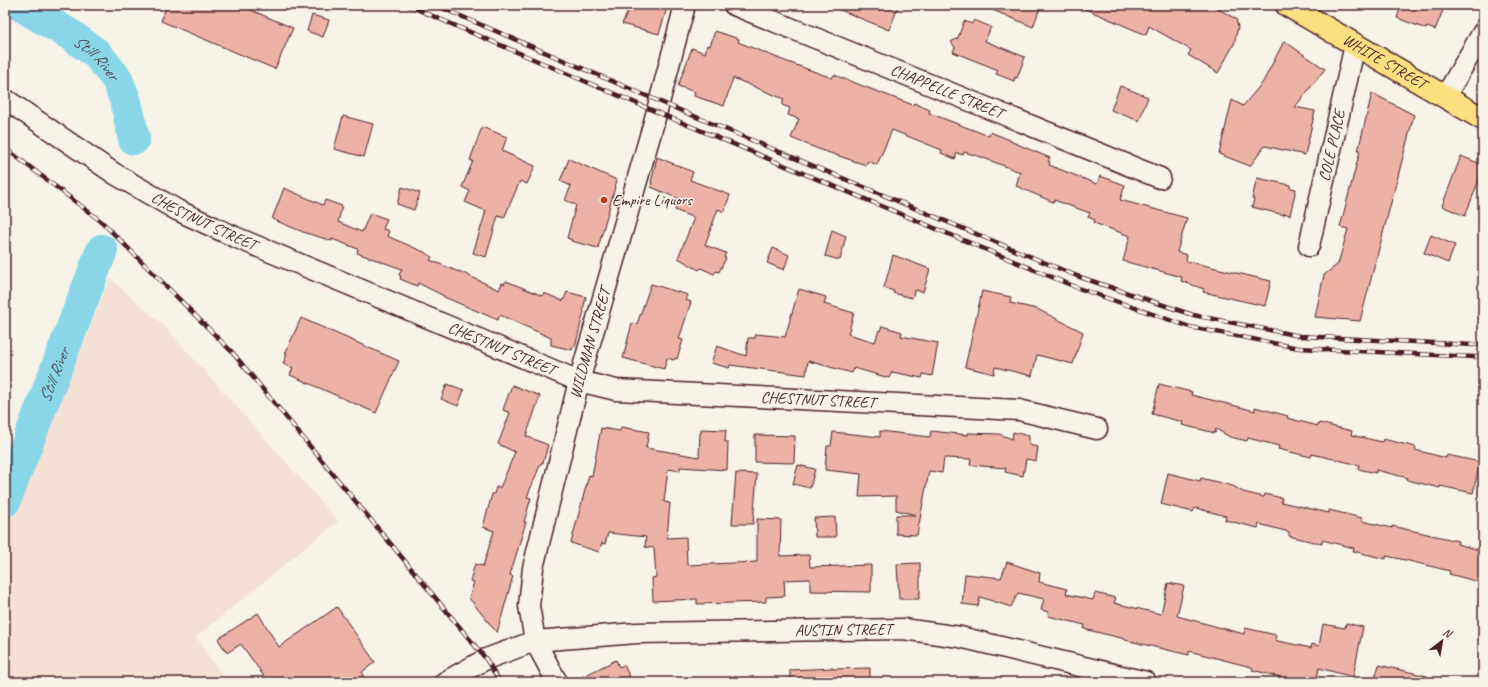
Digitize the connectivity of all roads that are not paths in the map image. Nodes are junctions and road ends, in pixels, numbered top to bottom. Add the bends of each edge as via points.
1 (685, 5) edge
2 (734, 5) edge
3 (1287, 5) edge
4 (1483, 32) edge
5 (1355, 45) junction
6 (1445, 97) junction
7 (5, 99) edge
8 (1483, 119) edge
9 (1160, 178) dead end
10 (1309, 246) dead end
11 (579, 381) junction
12 (1097, 429) dead end
13 (536, 641) junction
14 (445, 682) edge
15 (556, 682) edge
16 (1146, 682) edge

1 - 11 street, WILDMAN STREET
2 - 9 street, CHAPPELLE STREET
3 - 5 main road, WHITE STREET
4 - 6 street
5 - 6 main road, WHITE STREET
5 - 10 street, COLE PLACE
6 - 8 main road, WHITE STREET
7 - 11 street, CHESTNUT STREET via 115,174 177,210 235,237
11 - 12 street, CHESTNUT STREET via 616,390 1019,410
11 - 13 street, WILDMAN STREET via 533,568 529,606
13 - 14 street, AUSTIN STREET via 486,659
13 - 15 street, WILDMAN STREET
13 - 16 street, AUSTIN STREET via 637,633 903,629 960,637

